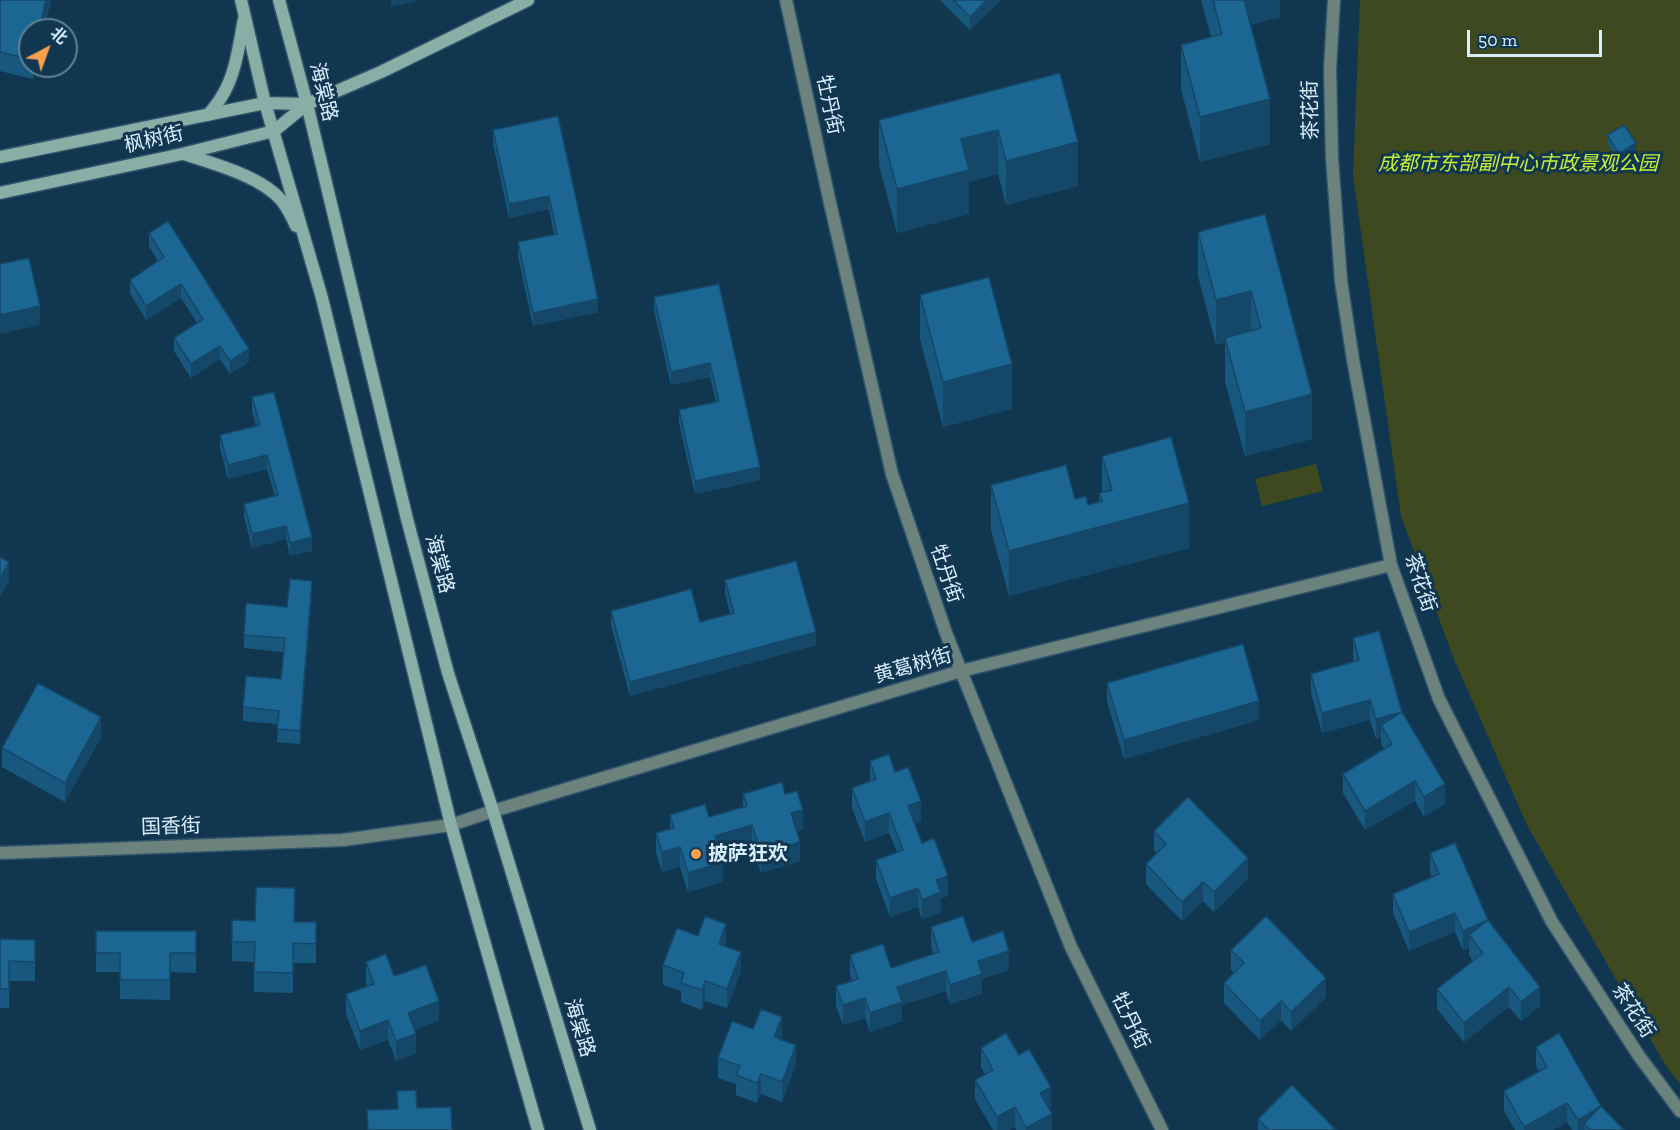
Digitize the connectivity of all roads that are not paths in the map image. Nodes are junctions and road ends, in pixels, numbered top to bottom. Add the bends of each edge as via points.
1 (241, 0) edge
2 (279, 0) edge
3 (528, 0) edge
4 (786, 0) edge
5 (1334, 0) edge
6 (245, 15) junction
7 (265, 103) junction
8 (307, 104) junction
9 (208, 115) junction
10 (274, 131) junction
11 (183, 154) junction
12 (0, 157) edge
13 (0, 193) edge
14 (307, 245) junction
15 (1391, 565) junction
16 (961, 671) junction
17 (493, 811) junction
18 (452, 825) junction
19 (0, 853) edge
20 (1680, 1111) edge
21 (538, 1130) edge
22 (590, 1130) edge
23 (1162, 1130) edge

1 - 6 main road
2 - 8 main road, 海棠路
3 - 8 main road, 枫树街
4 - 16 street, 牡丹街 via 892,474
5 - 15 street, 茶花街 via 1330,69 1332,158 1341,281
6 - 7 main road
6 - 9 main road via 228,85
7 - 8 main road, 枫树街
7 - 9 main road, 枫树街
7 - 10 main road
8 - 10 main road, 枫树街
8 - 17 main road, 海棠路 via 407,519 448,673
9 - 12 main road, 枫树街
10 - 11 main road, 枫树街
10 - 14 main road
11 - 13 main road, 枫树街
11 - 14 main road via 267,188 281,200
14 - 18 main road
15 - 16 street, 黄葛树街
15 - 20 street, 茶花街 via 1439,699 1552,922 1639,1056
16 - 17 street, 黄葛树街
16 - 23 street, 牡丹街 via 1071,947
17 - 18 street, 黄葛树街
17 - 22 main road, 海棠路
18 - 19 street, 国香街 via 343,840
18 - 21 main road

